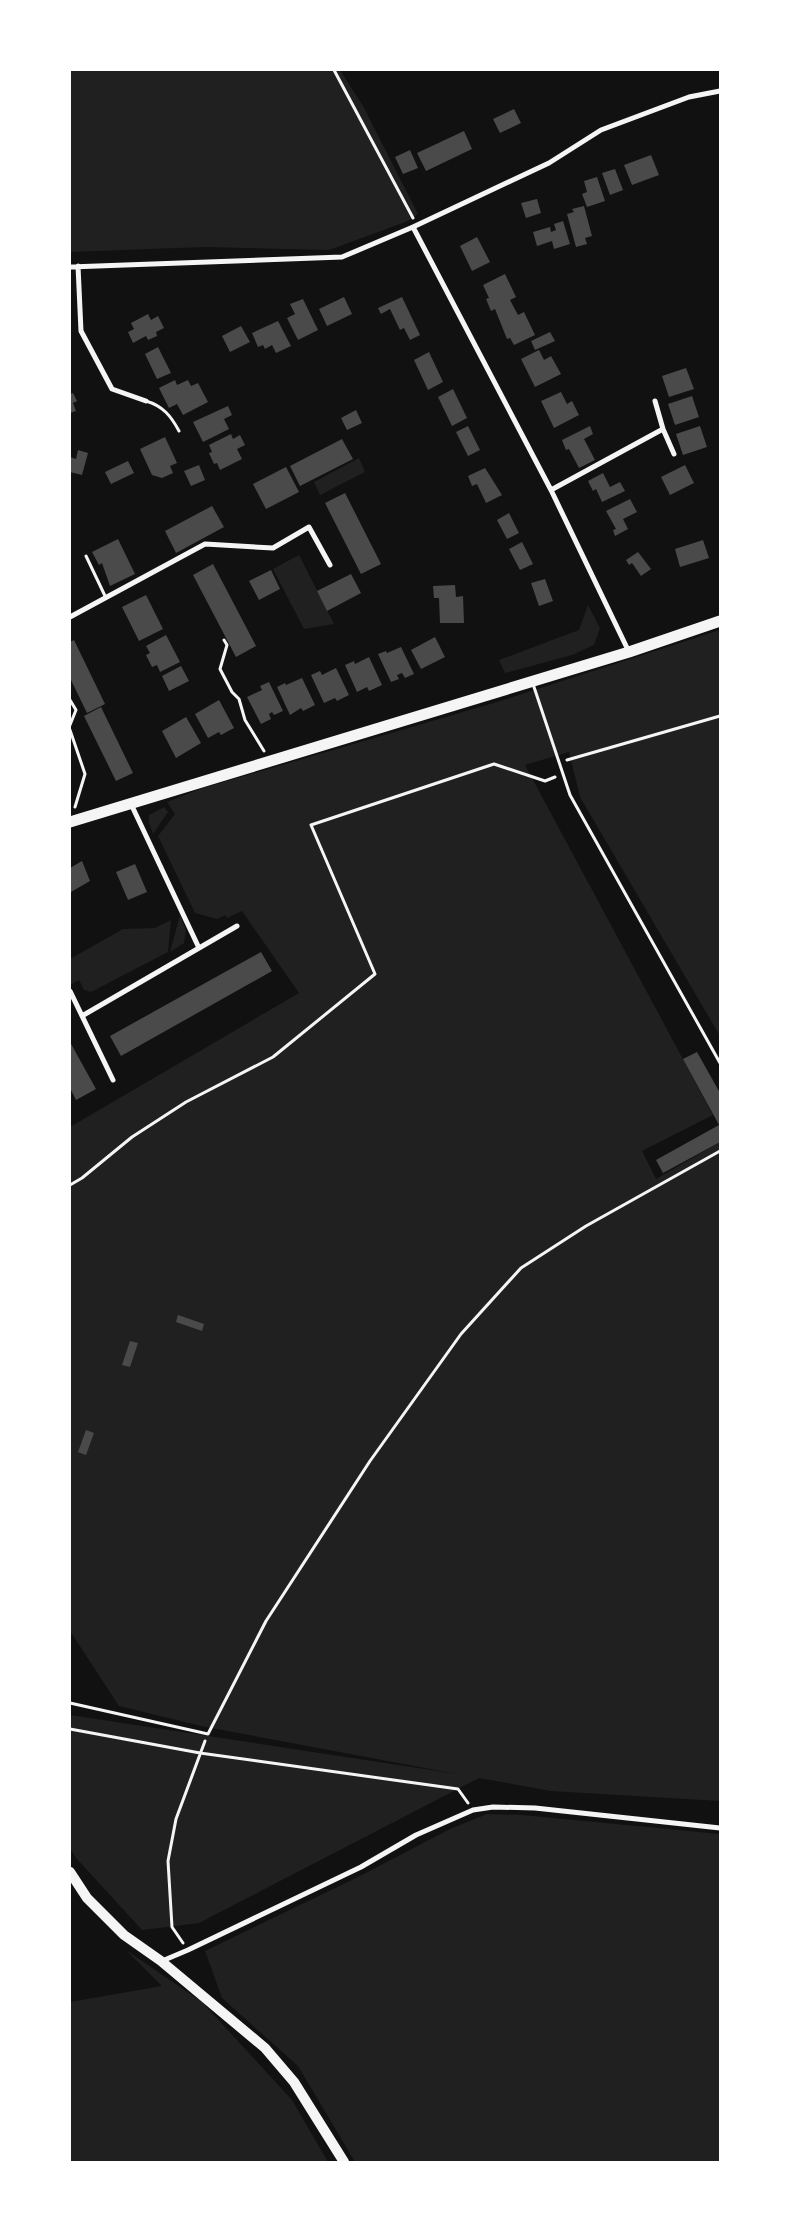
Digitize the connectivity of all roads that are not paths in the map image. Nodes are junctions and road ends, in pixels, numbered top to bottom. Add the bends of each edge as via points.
1 (720, 91) edge
2 (415, 226) junction
3 (78, 266) junction
4 (70, 268) edge
5 (146, 401) joint
6 (655, 401) dead end
7 (663, 429) junction
8 (179, 431) dead end
9 (674, 454) dead end
10 (551, 490) junction
11 (86, 556) dead end
12 (330, 565) dead end
13 (106, 598) junction
14 (70, 617) edge
15 (720, 621) edge
16 (629, 652) junction
17 (532, 680) junction
18 (131, 804) junction
19 (71, 822) edge
20 (236, 926) dead end
21 (199, 948) junction
22 (70, 991) edge
23 (82, 1016) junction
24 (720, 1063) edge
25 (113, 1080) dead end
26 (720, 1151) edge
27 (70, 1703) edge
28 (720, 1828) edge
29 (70, 1872) edge
30 (161, 1961) junction
31 (344, 2162) edge

1 - 2 street via 689,97 601,130 548,164
2 - 3 street via 342,256
2 - 10 street
3 - 4 street
3 - 5 street via 81,331 112,389
5 - 8 lane via 171,416
6 - 7 street
7 - 9 street
7 - 10 street
10 - 16 street
11 - 13 lane
12 - 13 street via 309,527 272,548 205,544
13 - 14 street
15 - 16 main road
16 - 17 main road
17 - 18 main road
17 - 24 lane via 570,795
18 - 19 main road
18 - 21 street
20 - 21 street
21 - 23 street
22 - 23 street
23 - 25 street
26 - 27 lane via 586,1226 520,1268 461,1334 370,1461 266,1621 208,1734
28 - 30 street via 535,1808 493,1806 473,1810 416,1835 362,1867
29 - 30 main road via 87,1898 124,1935
30 - 31 main road via 265,2048 294,2082

